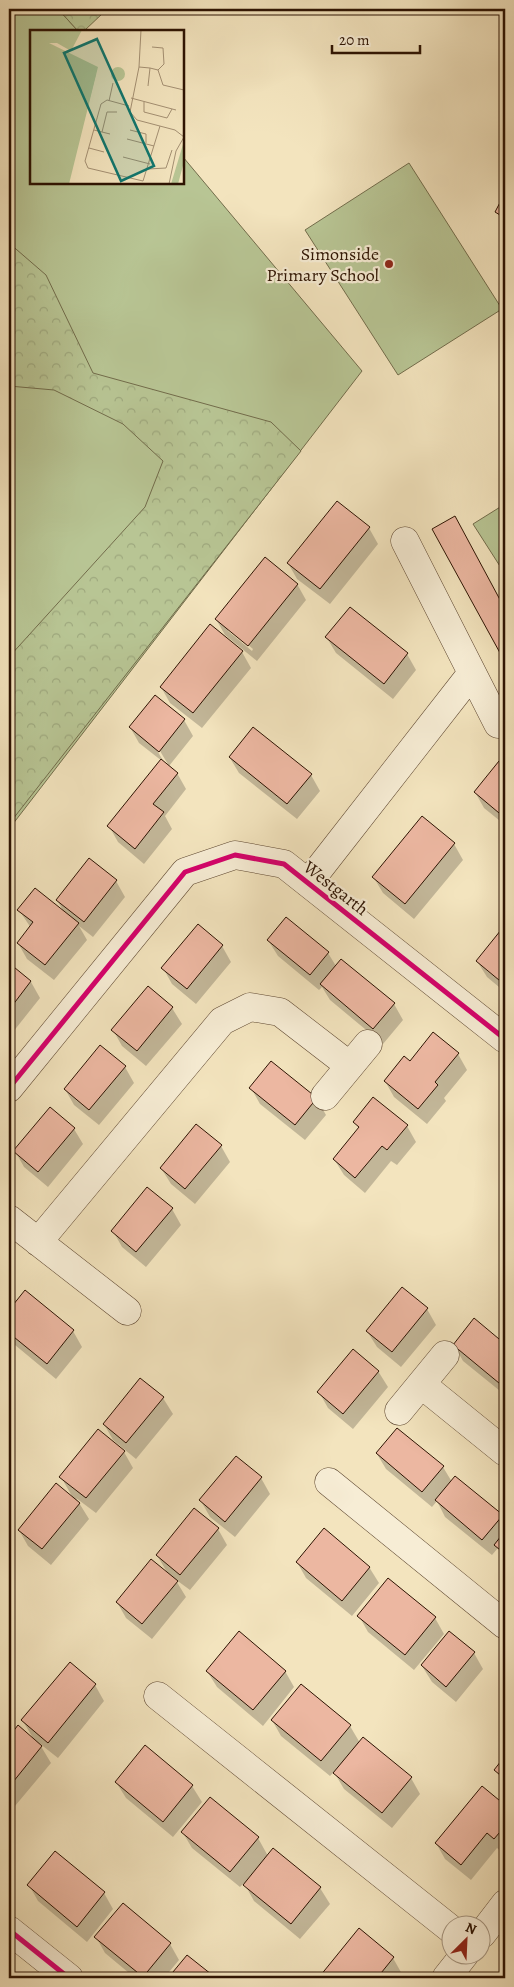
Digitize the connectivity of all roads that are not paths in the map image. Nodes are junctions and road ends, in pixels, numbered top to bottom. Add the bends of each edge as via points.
1 (405, 541) dead end
2 (472, 673) junction
3 (498, 724) dead end
4 (308, 883) junction
5 (505, 1039) edge
6 (368, 1044) dead end
7 (350, 1066) junction
8 (9, 1088) edge
9 (325, 1096) dead end
10 (9, 1219) edge
11 (38, 1242) junction
12 (127, 1311) dead end
13 (445, 1355) dead end
14 (421, 1384) junction
15 (399, 1411) dead end
16 (505, 1452) edge
17 (329, 1482) dead end
18 (505, 1626) edge
19 (158, 1696) dead end
20 (505, 1904) edge
21 (492, 1921) edge
22 (442, 1922) edge
23 (9, 1930) edge
24 (457, 1964) edge
25 (69, 1978) edge
26 (446, 1978) edge

1 - 2 street
2 - 3 street
2 - 4 street
4 - 5 street, Westgarth
4 - 8 street, Westgarth via 284,864 235,855 185,872
6 - 7 street
7 - 9 street
7 - 11 street via 280,1012 250,1007 222,1021
10 - 11 street
11 - 12 street
13 - 14 street
14 - 15 street
14 - 16 street
17 - 18 street
19 - 22 street
20 - 21 street
23 - 25 street
24 - 26 street

